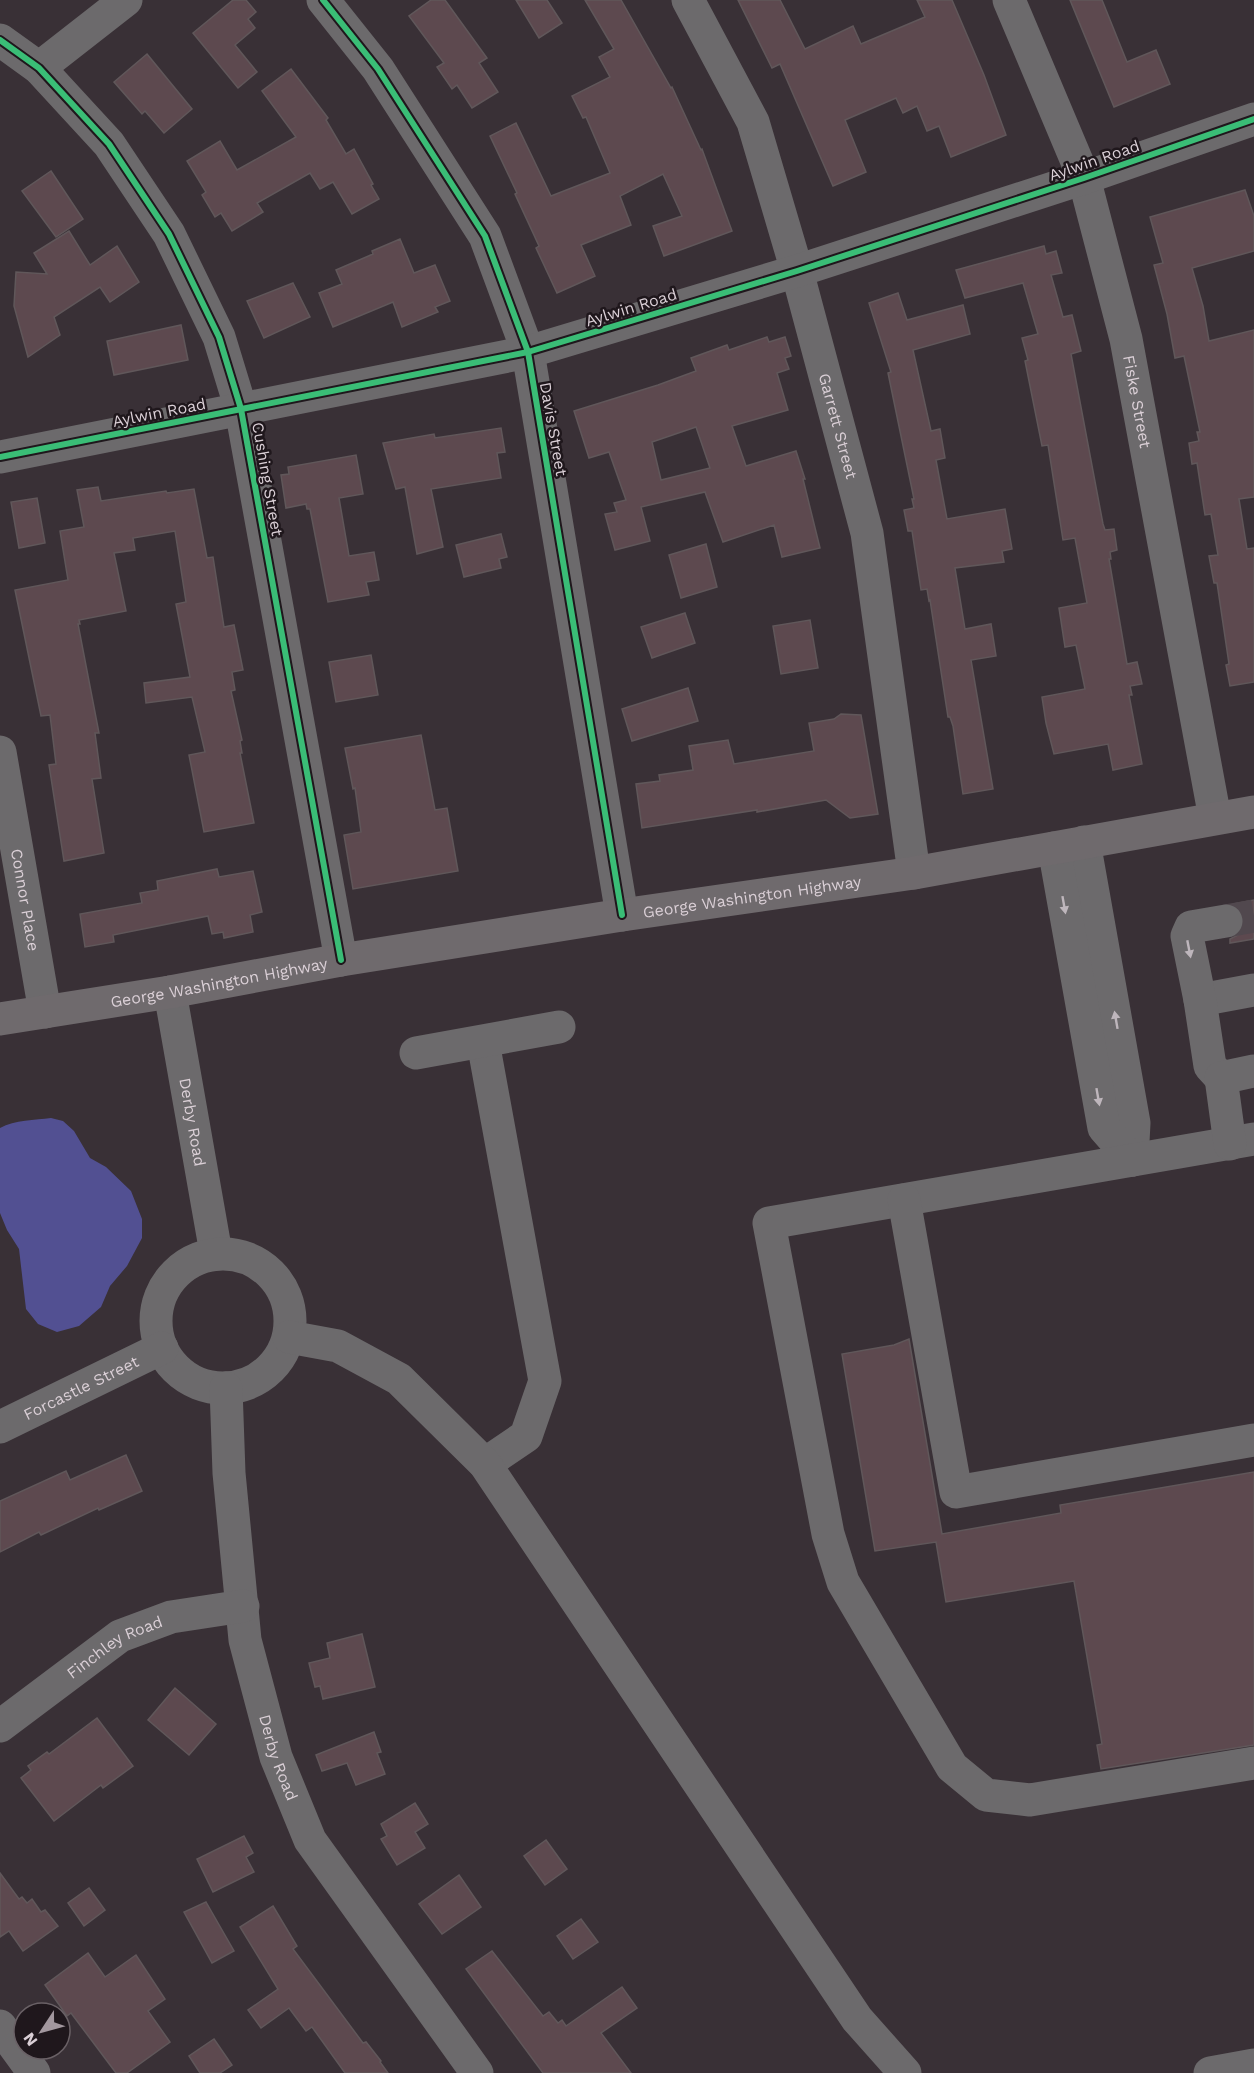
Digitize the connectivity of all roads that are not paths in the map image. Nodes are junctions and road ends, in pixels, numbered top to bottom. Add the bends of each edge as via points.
1 (126, 0) edge
2 (323, 0) edge
3 (688, 0) edge
4 (1009, 0) edge
5 (0, 40) edge
6 (39, 68) junction
7 (1254, 119) edge
8 (1084, 178) junction
9 (797, 271) junction
10 (528, 352) junction
11 (241, 409) junction
12 (0, 457) edge
13 (0, 752) edge
14 (1254, 812) edge
15 (1215, 818) junction
16 (1069, 845) junction
17 (914, 873) junction
18 (622, 915) junction
19 (1226, 921) tunnel mouth
20 (341, 960) junction
21 (1254, 990) edge
22 (170, 992) junction
23 (1200, 1000) junction
24 (45, 1012) junction
25 (0, 1019) edge
26 (559, 1027) dead end
27 (483, 1042) junction
28 (416, 1053) dead end
29 (1254, 1071) edge
30 (1221, 1078) junction
31 (1242, 1142) edge
32 (1132, 1160) junction
33 (904, 1200) junction
34 (216, 1253) junction
35 (289, 1337) junction
36 (162, 1348) junction
37 (226, 1388) junction
38 (0, 1427) edge
39 (1254, 1440) edge
40 (484, 1464) junction
41 (243, 1606) junction
42 (0, 1726) edge
43 (1254, 1763) edge
44 (0, 2026) edge
45 (1254, 2065) edge
46 (34, 2073) edge
47 (477, 2073) edge
48 (905, 2073) edge
49 (1210, 2073) edge

1 - 6 street
2 - 10 street, Davis Street via 378,69 485,236
3 - 9 street, Garrett Street via 753,122
4 - 8 street, Fiske Street
5 - 6 street, Cushing Street
6 - 11 street, Cushing Street via 109,144 169,234 219,337
7 - 8 street, Aylwin Road
8 - 9 street, Aylwin Road
8 - 15 street, Fiske Street via 1126,339
9 - 10 street, Aylwin Road
9 - 17 street, Garrett Street via 867,533
10 - 11 street, Aylwin Road
10 - 18 street, Davis Street
11 - 12 street, Aylwin Road
11 - 20 street, Cushing Street
13 - 24 street, Connor Place
14 - 15 main road, George Washington Highway
15 - 16 main road, George Washington Highway
16 - 17 main road, George Washington Highway
16 - 32 street via 1104,1128
17 - 18 main road, George Washington Highway
18 - 20 main road, George Washington Highway
19 -> 23 street via 1191,927 1187,936
20 - 22 main road, George Washington Highway
21 - 23 street
22 - 24 main road, George Washington Highway
22 - 34 street, Derby Road
23 - 30 street via 1210,1066
24 - 25 main road, George Washington Highway
26 - 27 street
27 - 28 street
27 - 40 street via 545,1381 526,1436
29 - 30 street
30 - 31 street
31 - 32 street
32 - 33 street
33 - 39 street via 956,1492
33 - 43 street via 769,1223 828,1534 843,1582 951,1767 986,1795 1030,1800
34 - 35 street via 237,1254 257,1262 274,1276 286,1294 291,1316
34 - 36 street via 195,1259 178,1270 165,1287 157,1307 156,1328
35 - 37 street via 280,1358 266,1374 247,1384
35 - 40 street via 338,1346 399,1378
36 - 37 street via 188,1378 206,1386
36 - 38 street, Forcastle Street
37 - 41 street, Derby Road via 229,1473
40 - 48 street via 857,2019
41 - 42 street, Finchley Road via 171,1617 120,1636
41 - 47 street, Derby Road via 245,1640 276,1757 310,1840
44 - 46 street
45 - 49 street

